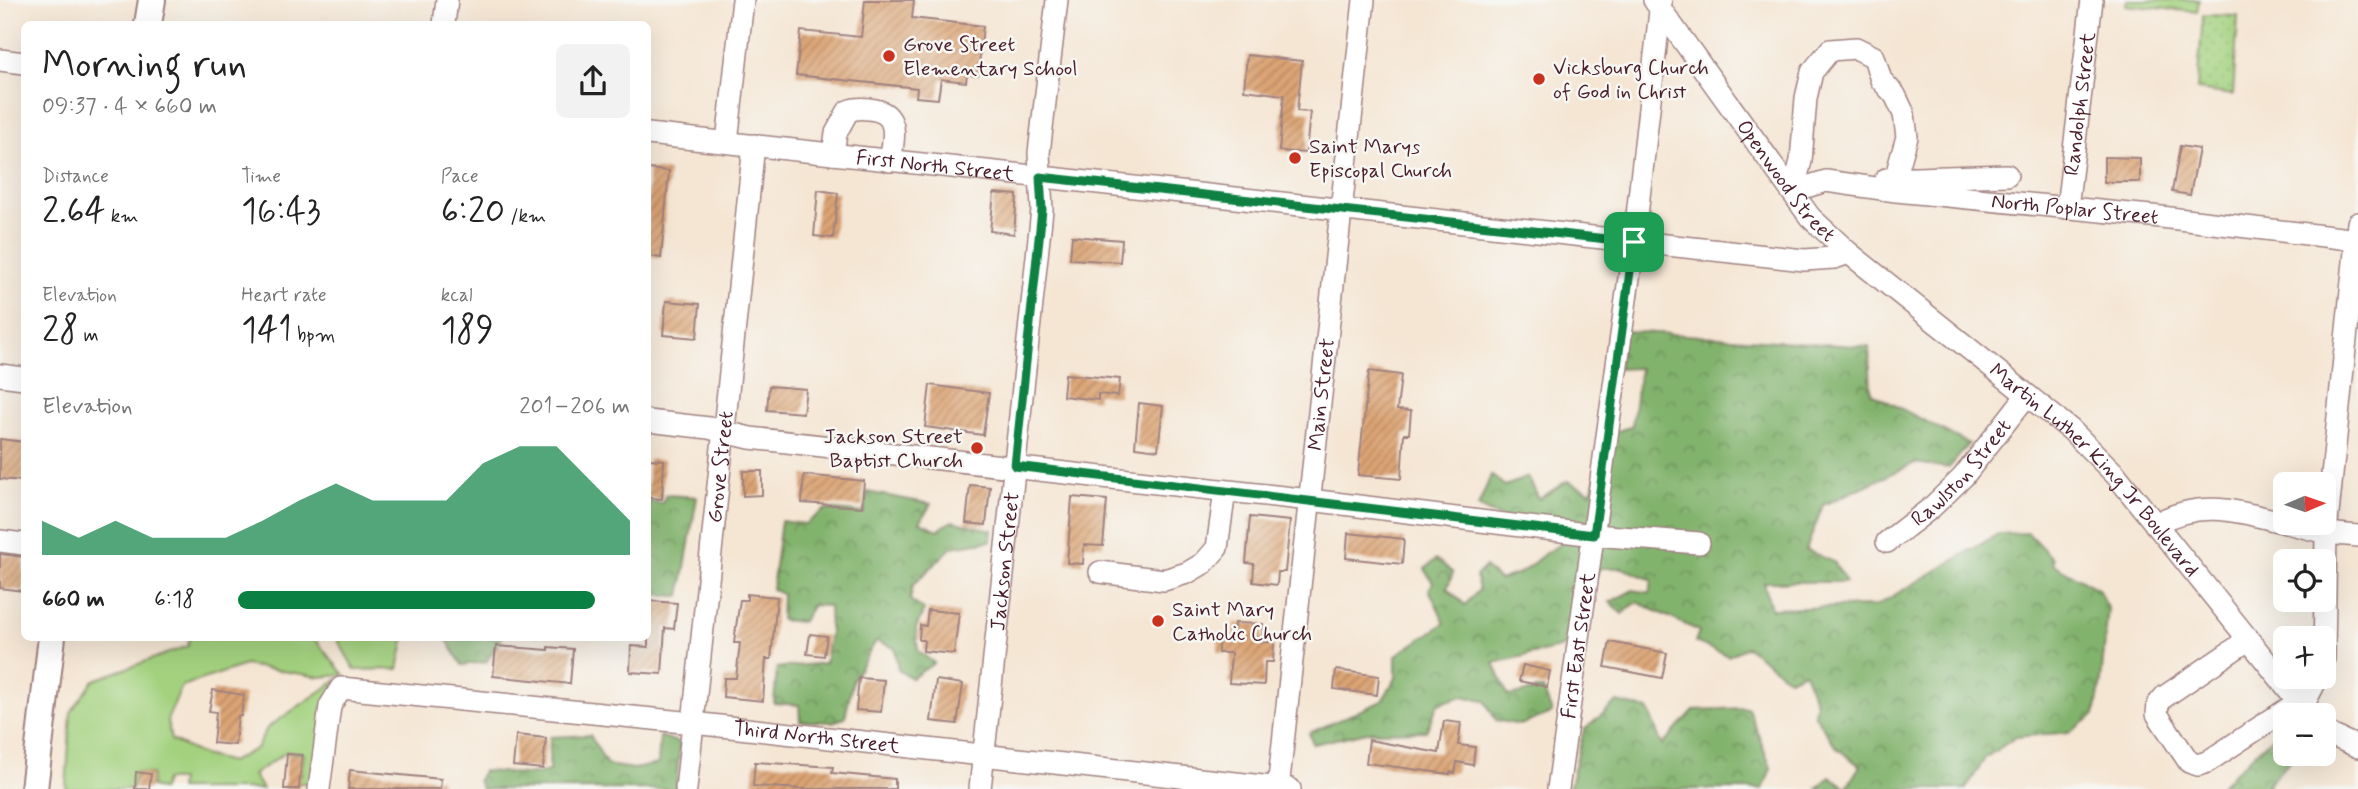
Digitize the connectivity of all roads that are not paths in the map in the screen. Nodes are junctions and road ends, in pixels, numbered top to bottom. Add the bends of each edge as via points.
1 (152, 0) edge
2 (447, 0) edge
3 (743, 0) edge
4 (1057, 0) edge
5 (1364, 0) edge
6 (2092, 0) edge
7 (1658, 3) edge
8 (148, 21) edge
9 (444, 21) edge
10 (0, 60) edge
11 (21, 63) edge
12 (651, 134) edge
13 (727, 142) junction
14 (754, 145) junction
15 (833, 154) junction
16 (890, 161) junction
17 (2007, 175) dead end
18 (1040, 177) junction
19 (1895, 179) junction
20 (1826, 181) junction
21 (1793, 191) junction
22 (2067, 208) junction
23 (1343, 209) junction
24 (2357, 234) edge
25 (1634, 242) junction
26 (1849, 253) junction
27 (0, 374) edge
28 (21, 378) edge
29 (2027, 395) junction
30 (651, 421) edge
31 (725, 432) junction
32 (1015, 466) junction
33 (2332, 472) edge
34 (1225, 491) junction
35 (1310, 500) junction
36 (2273, 520) edge
37 (2155, 524) junction
38 (2336, 534) edge
39 (1594, 535) junction
40 (2326, 536) edge
41 (2358, 536) edge
42 (0, 541) edge
43 (1887, 542) dead end
44 (1699, 543) dead end
45 (21, 544) edge
46 (1100, 572) dead end
47 (2324, 626) edge
48 (2248, 640) junction
49 (52, 641) edge
50 (2298, 703) edge
51 (694, 723) junction
52 (2273, 726) edge
53 (2336, 737) edge
54 (2358, 747) edge
55 (984, 754) junction
56 (34, 789) edge
57 (319, 789) edge
58 (686, 789) edge
59 (980, 789) edge
60 (1282, 789) edge
61 (1558, 789) edge

1 - 8 main road
2 - 9 street
3 - 13 street
4 - 18 street, Jackson Street
5 - 23 street, Main Street
6 - 22 street, Randolph Street
7 - 21 street, Openwood Street
7 - 25 street, First East Street
10 - 11 street
12 - 13 street, First North Street
13 - 14 street, First North Street
14 - 15 street, First North Street
14 - 31 street, Grove Street
15 - 16 street, First North Street
15 - 16 street via 836,133 848,111 878,110 893,124
16 - 18 street, First North Street
17 - 19 street
18 - 23 street, First North Street
18 - 32 street, Jackson Street via 1042,210
19 - 20 street
19 - 21 street via 1907,137 1895,95 1881,80 1874,57 1857,48 1830,50 1812,72
20 - 21 street, North Poplar Street
20 - 22 street, North Poplar Street
21 - 26 street, Openwood Street via 1810,217
22 - 24 street, North Poplar Street
23 - 25 street, First North Street
23 - 35 street, Main Street
24 - 33 street
25 - 26 street, First North Street via 1804,260
25 - 39 street, First East Street
26 - 29 street, Martin Luther King Jr Boulevard
27 - 28 street
29 - 37 street, Martin Luther King Jr Boulevard via 2095,453
29 - 43 street, Rawlston Street via 1963,477
30 - 31 street
31 - 32 street
31 - 51 street, Grove Street
32 - 34 street
32 - 55 street, Jackson Street
34 - 35 street
34 - 46 street via 1217,548 1204,563 1164,580
35 - 39 street
35 - 60 street, Main Street
36 - 37 street via 2213,508 2173,514
37 - 48 street, Martin Luther King Jr Boulevard
38 - 41 street
39 - 44 street
39 - 61 street, First East Street
40 - 47 street
42 - 45 street
48 - 50 street, Martin Luther King Jr Boulevard
48 - 52 street via 2164,697 2157,714 2189,762 2198,765
49 - 56 main road
51 - 55 street, Third North Street
51 - 57 street, Third North Street via 341,688 330,706
51 - 58 street, Grove Street
53 - 54 street
55 - 59 street, Jackson Street
55 - 60 street, Third North Street

